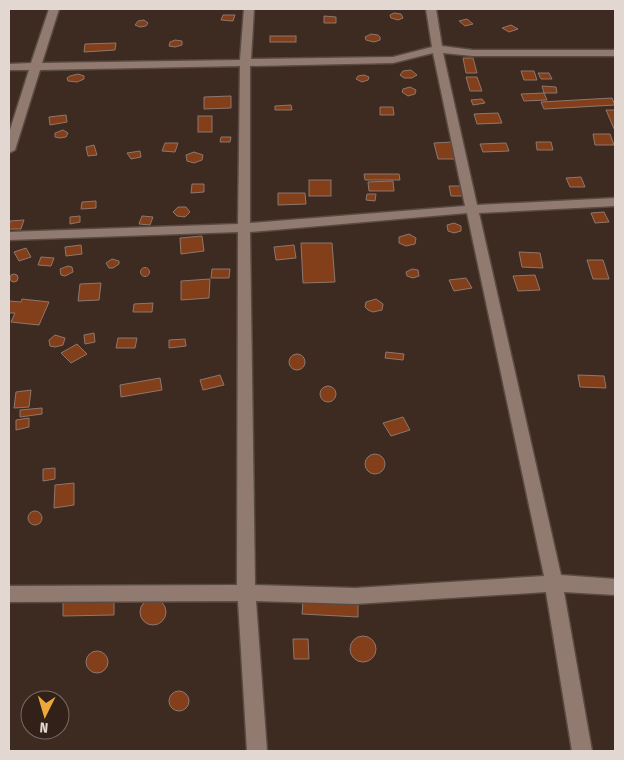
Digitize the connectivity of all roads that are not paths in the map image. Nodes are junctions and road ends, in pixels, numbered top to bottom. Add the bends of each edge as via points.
1 (54, 9) edge
2 (249, 9) edge
3 (431, 9) edge
4 (438, 49) junction
5 (615, 53) edge
6 (245, 64) junction
7 (34, 66) junction
8 (9, 67) edge
9 (9, 150) edge
10 (615, 202) edge
11 (472, 209) junction
12 (244, 228) junction
13 (9, 236) edge
14 (554, 583) junction
15 (615, 587) edge
16 (246, 593) junction
17 (9, 594) edge
18 (257, 751) edge
19 (582, 751) edge

1 - 7 street
2 - 6 street
3 - 4 street
4 - 5 street via 474,53
4 - 6 street via 393,60
4 - 11 street
6 - 7 street
6 - 12 street
7 - 8 street
7 - 9 street
10 - 11 street
11 - 12 street
11 - 14 street
12 - 13 street
12 - 16 street
14 - 15 street
14 - 16 street via 355,596
14 - 19 street
16 - 17 street
16 - 18 street

